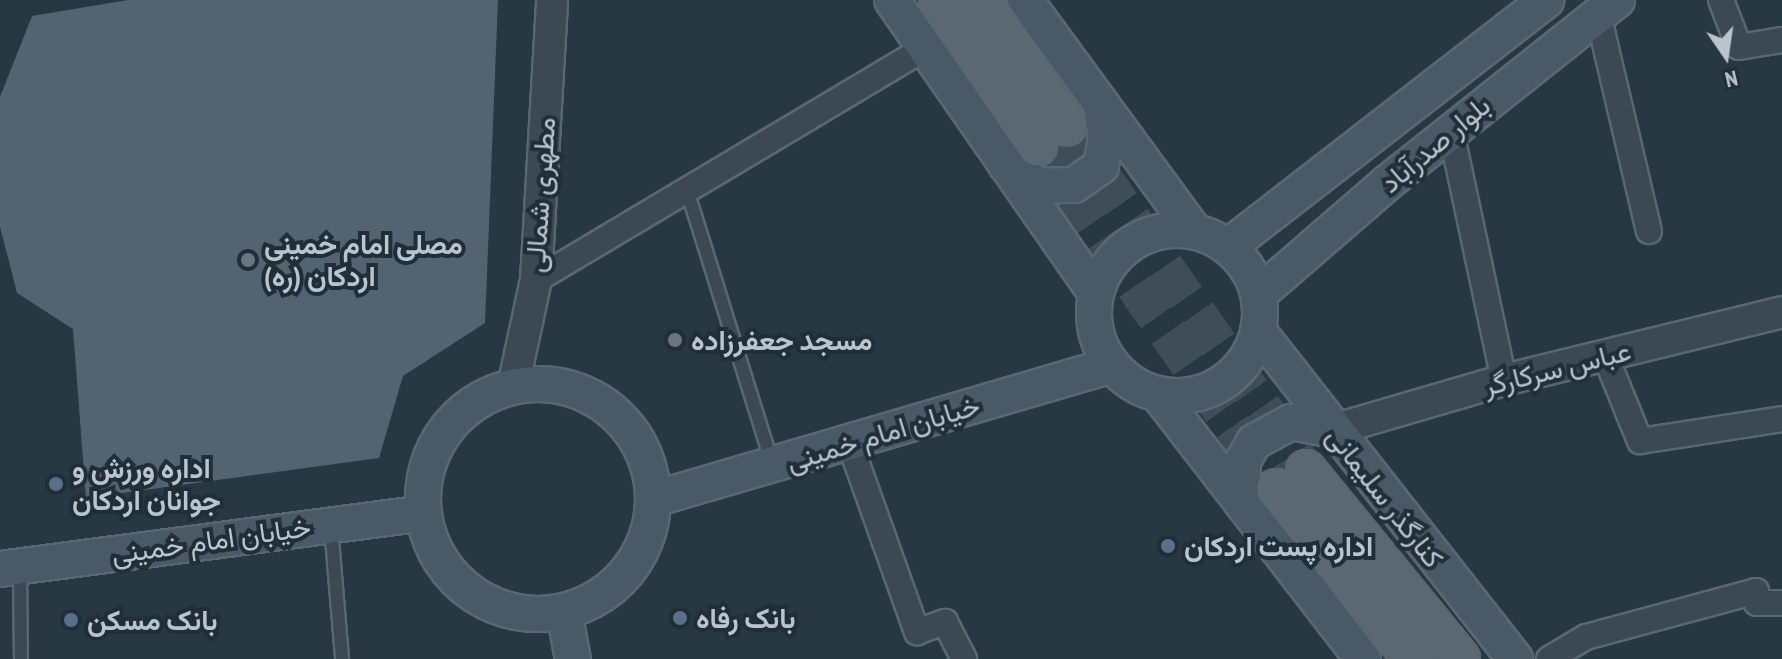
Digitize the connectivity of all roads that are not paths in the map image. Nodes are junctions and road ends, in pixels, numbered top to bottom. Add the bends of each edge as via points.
1 (552, 0) edge
2 (892, 0) edge
3 (939, 0) edge
4 (983, 0) edge
5 (1025, 0) edge
6 (1547, 0) edge
7 (1721, 0) edge
8 (1608, 7) edge
9 (1782, 40) edge
10 (924, 49) junction
11 (1101, 108) junction
12 (1451, 131) junction
13 (999, 161) junction
14 (687, 190) junction
15 (1194, 231) junction
16 (1649, 231) dead end
17 (1228, 247) junction
18 (536, 280) junction
19 (1096, 293) junction
20 (1259, 294) junction
21 (1782, 312) edge
22 (1258, 331) junction
23 (1605, 355) junction
24 (1111, 365) junction
25 (1504, 380) junction
26 (513, 387) junction
27 (1158, 394) junction
28 (1782, 419) edge
29 (1333, 430) junction
30 (850, 444) junction
31 (773, 467) junction
32 (1275, 487) junction
33 (654, 499) junction
34 (423, 513) junction
35 (331, 524) junction
36 (10, 568) edge
37 (1782, 603) edge
38 (564, 612) junction
39 (21, 659) edge
40 (342, 659) edge
41 (573, 659) edge
42 (964, 659) edge
43 (1363, 659) edge
44 (1413, 659) edge
45 (1460, 659) edge
46 (1515, 659) edge
47 (1549, 659) edge

1 - 18 street, مطهری شمالی
2 - 10 main road
3 - 4 main road via 1052,136
5 - 11 main road
6 - 17 main road, بلوار صدرآباد
7 - 9 street via 1739,47
8 - 12 main road, بلوار صدرآباد
8 - 16 street
10 - 13 main road
10 - 14 street
11 - 13 main road via 1106,138 1101,166 1074,185 1039,186
11 - 15 main road
12 - 20 main road, بلوار صدرآباد
12 - 25 street
13 - 19 main road
14 - 18 street
14 - 31 lane
15 - 17 main road
15 - 19 main road via 1166,230 1140,238 1117,254
17 - 20 main road via 1248,268
18 - 26 street, مطهری شمالی
19 - 24 main road via 1094,325
20 - 22 main road
21 - 23 street, عباس سرکارگر
22 - 27 main road via 1248,356 1231,376 1184,396
22 - 29 main road, کنارگذر سلیمانی
23 - 25 street, عباس سرکارگر
23 - 28 street via 1640,441
24 - 27 main road via 1132,384
24 - 30 main road, خیابان امام خمینی
25 - 29 street, عباس سرکارگر
26 - 33 main road via 547,384 580,392 610,409 634,434
26 - 34 main road via 481,399 455,420 435,447 424,479
27 - 32 main road
29 - 32 main road via 1291,422 1254,442 1243,461
29 - 46 main road, کنارگذر سلیمانی
30 - 31 main road, خیابان امام خمینی
30 - 42 street via 917,632 945,622
31 - 33 main road, خیابان امام خمینی
32 - 43 main road
32 - 44 main road
32 - 45 main road
33 - 38 main road via 648,537 629,571 600,597
34 - 35 main road, خیابان امام خمینی
34 - 38 main road via 434,550 449,571 488,604 525,614
35 - 36 main road, خیابان امام خمینی
35 - 40 lane
36 - 39 lane
37 - 47 street via 1757,603 1756,591 1586,637
38 - 41 main road

